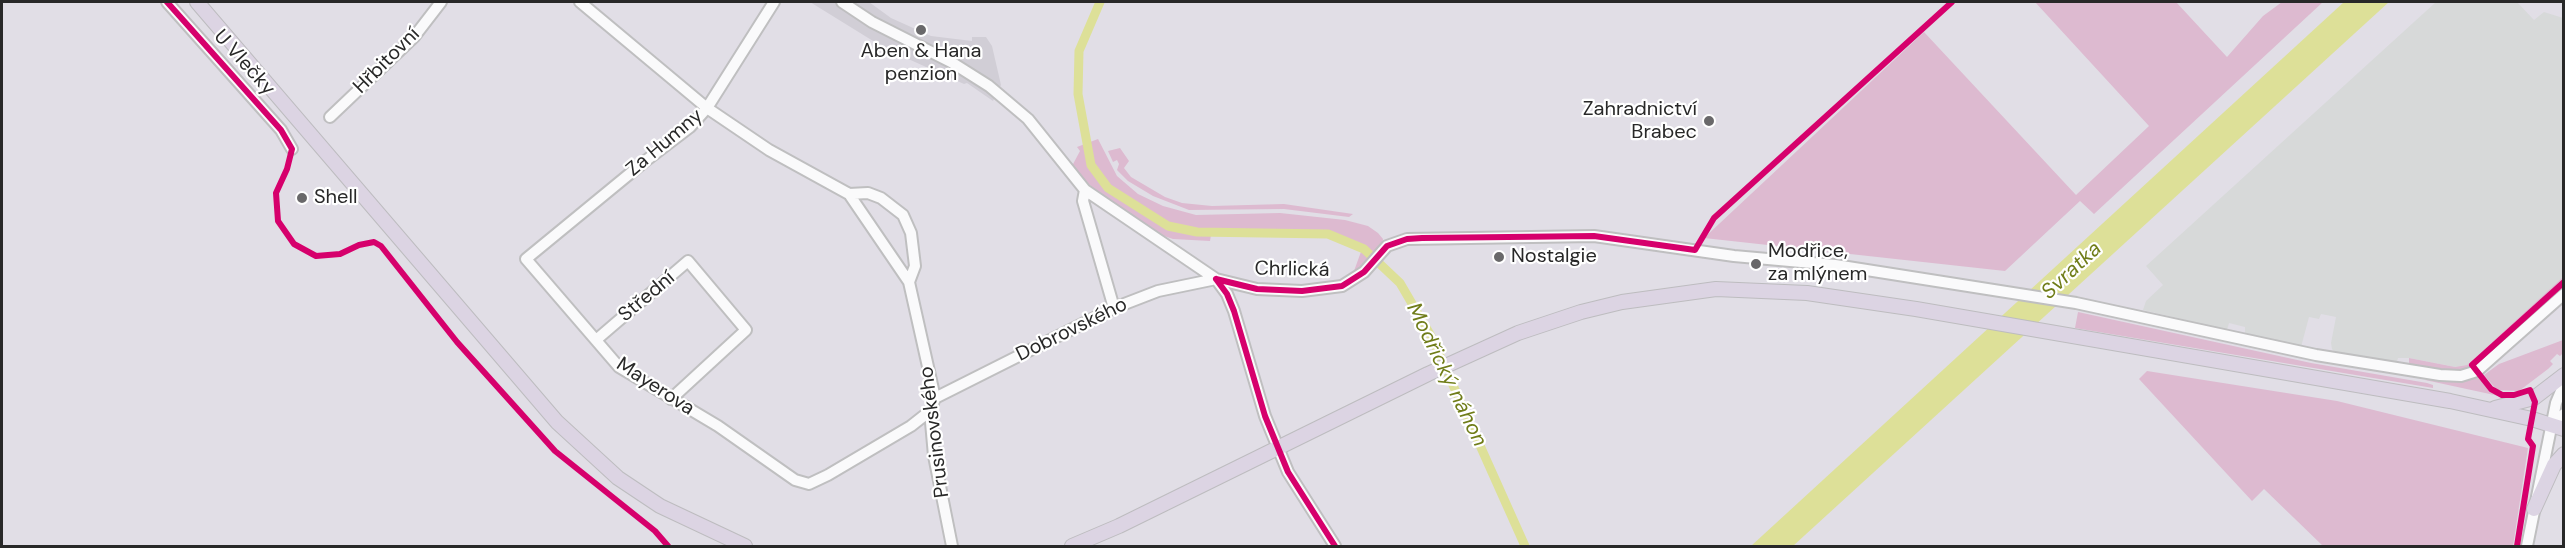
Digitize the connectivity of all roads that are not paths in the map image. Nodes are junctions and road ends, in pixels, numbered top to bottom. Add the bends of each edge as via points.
1 (167, 2) edge
2 (197, 2) edge
3 (441, 2) edge
4 (580, 2) edge
5 (774, 2) edge
6 (842, 2) edge
7 (707, 108) junction
8 (330, 117) dead end
9 (292, 149) dead end
10 (1085, 190) junction
11 (849, 194) junction
12 (526, 259) joint
13 (1216, 279) junction
14 (909, 282) junction
15 (2564, 294) edge
16 (1114, 308) junction
17 (596, 340) junction
18 (2564, 375) edge
19 (2564, 384) edge
20 (935, 398) junction
21 (671, 399) junction
22 (2490, 410) junction
23 (930, 411) junction
24 (2564, 414) edge
25 (2558, 427) edge
26 (1278, 447) junction
27 (2564, 454) edge
28 (2534, 509) junction
29 (745, 546) edge
30 (952, 546) edge
31 (1072, 546) edge
32 (1335, 546) edge
33 (2527, 546) edge

1 - 9 street, U Vlečky via 281,130
2 - 29 main road via 564,429 618,478 660,506
3 - 8 street, Hřbitovní via 414,37
4 - 7 street, Prusinovského
5 - 7 street, Za Humny
6 - 10 street via 989,86 1028,119
7 - 11 street, Prusinovského via 769,150
7 - 12 street, Za Humny via 690,128
10 - 13 street
10 - 16 street via 1083,201
11 - 14 street, Prusinovského
11 - 14 street, Prusinovského via 868,193 881,198 903,215 911,233 915,266
12 - 17 street, Mayerova
13 - 15 street, Chrlická via 1257,289 1302,291 1342,286 1364,272 1382,251 1407,238 1594,236 1734,256 1835,265 2016,293 2316,355 2422,374 2461,376 2477,371
13 - 16 street, Dobrovského via 1158,291
13 - 26 street via 1234,311
14 - 20 street, Prusinovského
16 - 20 street, Dobrovského
17 - 21 street, Mayerova via 619,367
17 - 21 street, Střední via 688,261 746,330
18 - 22 main road via 2534,398
19 - 25 street via 2556,402
20 - 23 street, Prusinovského
21 - 23 street, Mayerova via 718,426 795,480 808,484 911,426
22 - 25 main road
22 - 26 main road via 1977,319 1807,293 1716,289 1665,294 1581,312 1518,333
23 - 30 street, Prusinovského
24 - 25 street
25 - 28 street
26 - 31 main road
26 - 32 street via 1288,471
27 - 28 main road via 2554,465
28 - 33 street

